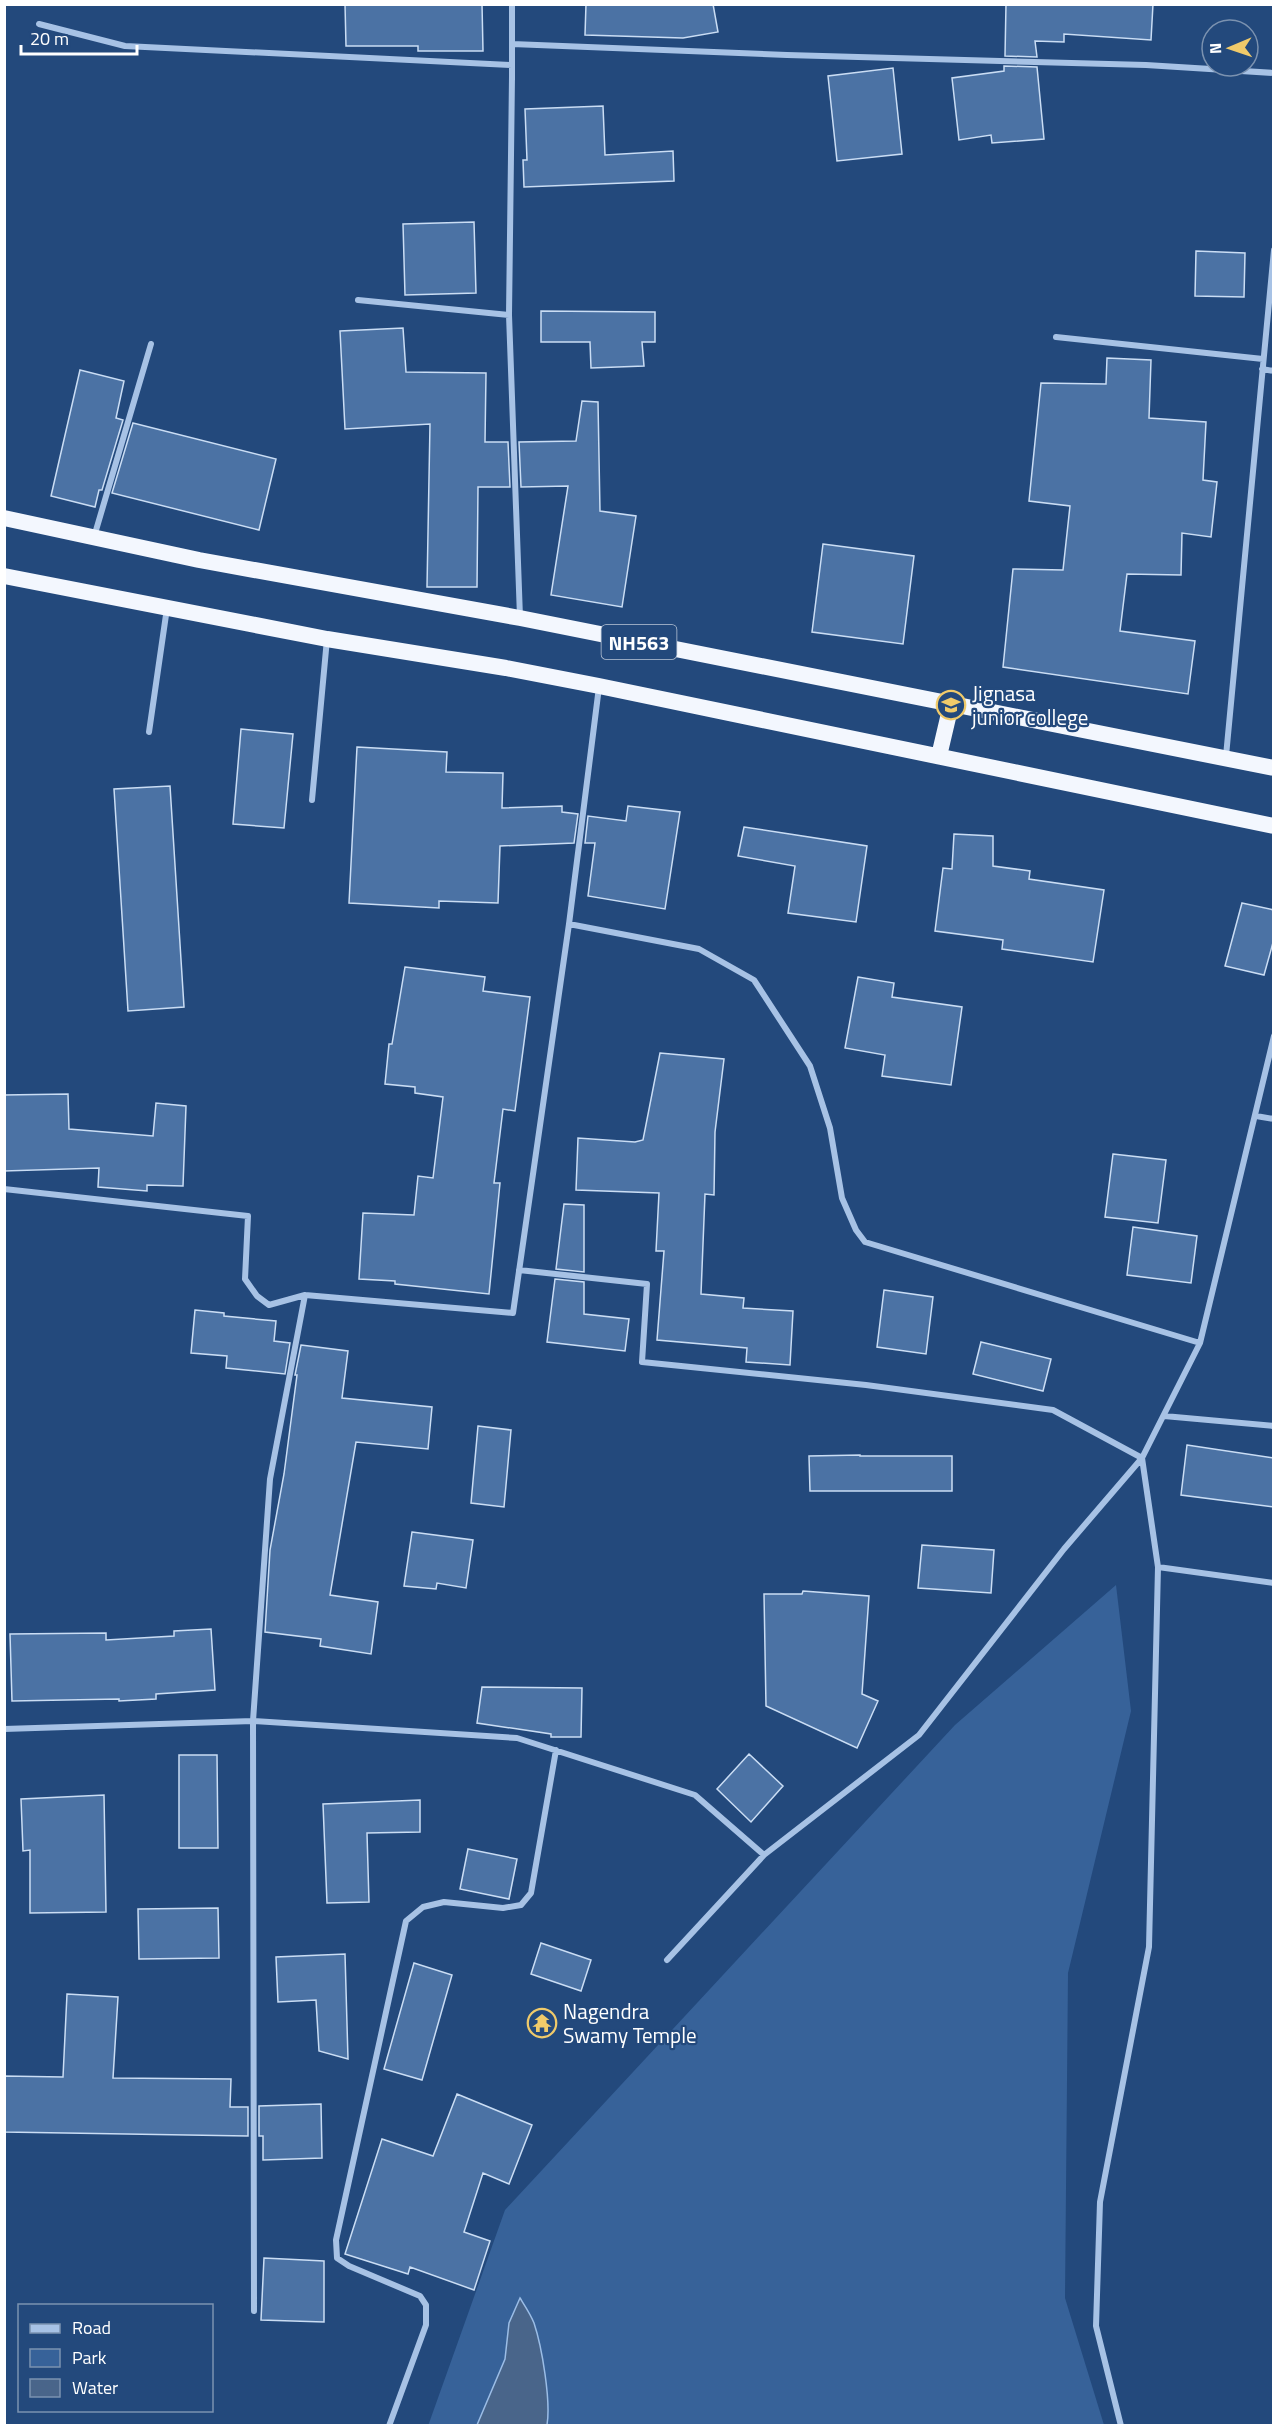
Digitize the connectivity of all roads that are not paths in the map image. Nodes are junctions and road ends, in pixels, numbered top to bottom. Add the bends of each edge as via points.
1 (512, 4) edge
2 (39, 24) dead end
3 (512, 44) junction
4 (512, 65) junction
5 (1274, 73) edge
6 (512, 80) junction
7 (1274, 250) edge
8 (358, 300) dead end
9 (509, 315) junction
10 (1056, 337) dead end
11 (151, 344) dead end
12 (1263, 359) junction
13 (1262, 369) junction
14 (1274, 371) edge
15 (4, 518) edge
16 (94, 537) junction
17 (4, 576) edge
18 (167, 608) junction
19 (520, 618) junction
20 (327, 639) junction
21 (599, 686) junction
22 (951, 705) junction
23 (149, 732) dead end
24 (939, 756) junction
25 (1226, 760) junction
26 (1274, 768) edge
27 (312, 800) dead end
28 (1274, 826) edge
29 (569, 924) junction
30 (1274, 1036) edge
31 (1256, 1116) junction
32 (1274, 1119) edge
33 (4, 1189) edge
34 (519, 1270) junction
35 (304, 1295) junction
36 (1200, 1343) junction
37 (1164, 1416) junction
38 (1274, 1425) edge
39 (1143, 1458) junction
40 (1158, 1567) junction
41 (1274, 1583) edge
42 (253, 1721) junction
43 (4, 1729) edge
44 (556, 1750) junction
45 (764, 1855) junction
46 (667, 1960) dead end
47 (254, 2311) dead end
48 (389, 2426) edge
49 (1121, 2426) edge

1 - 3 street
2 - 4 street via 125,46
3 - 4 street
3 - 5 street
3 - 6 street
4 - 6 street
6 - 9 street
7 - 12 street
8 - 9 street
9 - 19 street
10 - 12 street
11 - 16 street
12 - 13 street
13 - 14 street
13 - 25 street
15 - 16 highway, NH563
16 - 19 highway, NH563
17 - 18 highway, NH563
18 - 20 highway, NH563
18 - 23 street
19 - 22 highway, NH563
20 - 21 highway, NH563
20 - 27 street
21 - 24 highway, NH563
21 - 29 street
22 - 24 highway
22 - 25 highway, NH563
24 - 28 highway, NH563
25 - 26 highway, NH563
29 - 34 street
29 - 36 street via 699,949 754,980 810,1066 830,1128 842,1198 865,1242
30 - 31 street
31 - 32 street
31 - 36 street
33 - 35 street via 248,1216 245,1279 257,1296 269,1305
34 - 35 street via 513,1313
34 - 39 street via 647,1284 642,1362 866,1385 1053,1410
35 - 42 street via 270,1479
36 - 37 street
37 - 38 street
37 - 39 street
39 - 40 street
39 - 45 street via 1064,1549 919,1735
40 - 41 street
40 - 49 street via 1149,1947 1100,2202 1096,2326
42 - 43 street
42 - 44 street via 517,1738
42 - 47 street
44 - 45 street via 695,1795
44 - 48 street via 531,1893 521,1905 503,1908 444,1902 423,1907 406,1921 336,2240 337,2258 420,2296 426,2305 426,2325
45 - 46 street

